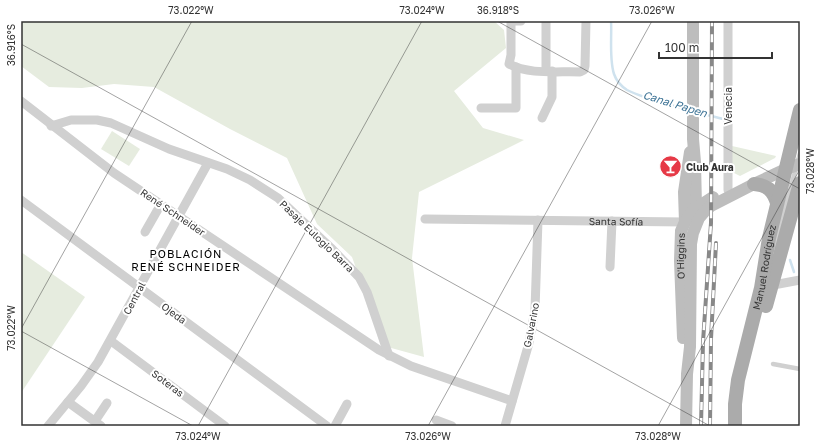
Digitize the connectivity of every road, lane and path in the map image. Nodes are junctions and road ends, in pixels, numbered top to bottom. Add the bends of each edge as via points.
1 (511, 21) edge
2 (521, 21) edge
3 (546, 21) edge
4 (586, 21) edge
5 (693, 21) edge
6 (728, 21) edge
7 (512, 65) junction
8 (549, 71) junction
9 (21, 101) edge
10 (481, 108) dead end
11 (800, 110) edge
12 (542, 118) dead end
13 (51, 126) junction
14 (795, 161) edge
15 (208, 163) junction
16 (800, 183) edge
17 (754, 184) junction
18 (728, 190) junction
19 (798, 199) edge
20 (21, 200) edge
21 (777, 202) junction
22 (161, 204) junction
23 (691, 213) junction
24 (178, 216) junction
25 (425, 219) dead end
26 (538, 220) junction
27 (612, 221) junction
28 (145, 232) dead end
29 (610, 267) dead end
30 (800, 280) edge
31 (767, 286) junction
32 (140, 288) junction
33 (111, 341) junction
34 (389, 356) junction
35 (773, 364) dead end
36 (800, 369) edge
37 (512, 401) junction
38 (68, 402) junction
39 (108, 403) dead end
40 (347, 404) dead end
41 (436, 420) dead end
42 (98, 424) edge
43 (736, 425) edge
44 (48, 426) edge
45 (225, 426) edge
46 (327, 426) edge
47 (335, 426) edge
48 (452, 426) edge
49 (505, 426) edge
50 (686, 426) edge

1 - 2 street
1 - 7 street
3 - 8 street
4 - 8 street via 584,70
5 - 23 main road, O'Higgins via 695,162
6 - 18 street, Venecia
7 - 8 street via 530,70
7 - 10 street via 516,108
8 - 12 street via 552,97
9 - 13 street, René Schneider
11 - 14 main road, Manuel Rodríguez
13 - 15 street, Pasaje Eulogio Barra via 71,120 111,122 169,149
13 - 22 street, René Schneider
14 - 17 main road
14 - 18 main road, Santa Sofía
14 - 21 main road, Manuel Rodríguez
14 - 31 lane via 769,266
15 - 24 street, Central
15 - 34 street, Pasaje Eulogio Barra via 239,174 278,198 355,272 367,292
16 - 19 main road, Manuel Rodríguez
17 - 21 main road via 770,189
17 - 23 main road via 705,211
18 - 23 main road, Santa Sofía
19 - 31 main road, Manuel Rodríguez
20 - 32 street, Ojeda
21 - 31 main road, Manuel Rodríguez via 769,238
22 - 24 street, René Schneider
22 - 28 street
23 - 27 street, Santa Sofía
23 - 50 main road, O'Higgins via 693,233
24 - 32 street, Central
24 - 34 street, René Schneider
25 - 26 street, Santa Sofía
26 - 27 street, Santa Sofía
26 - 37 street, Galvarino via 535,310 529,343
27 - 29 street
30 - 31 street
31 - 43 main road, Manuel Rodríguez via 743,409
32 - 33 street, Central
32 - 46 street, Ojeda
33 - 38 street, Central
33 - 45 street, Soteras
34 - 37 street
35 - 36 lane
37 - 49 street, Galvarino
38 - 42 street
38 - 44 street, Central
39 - 42 street
40 - 47 street
41 - 48 street

